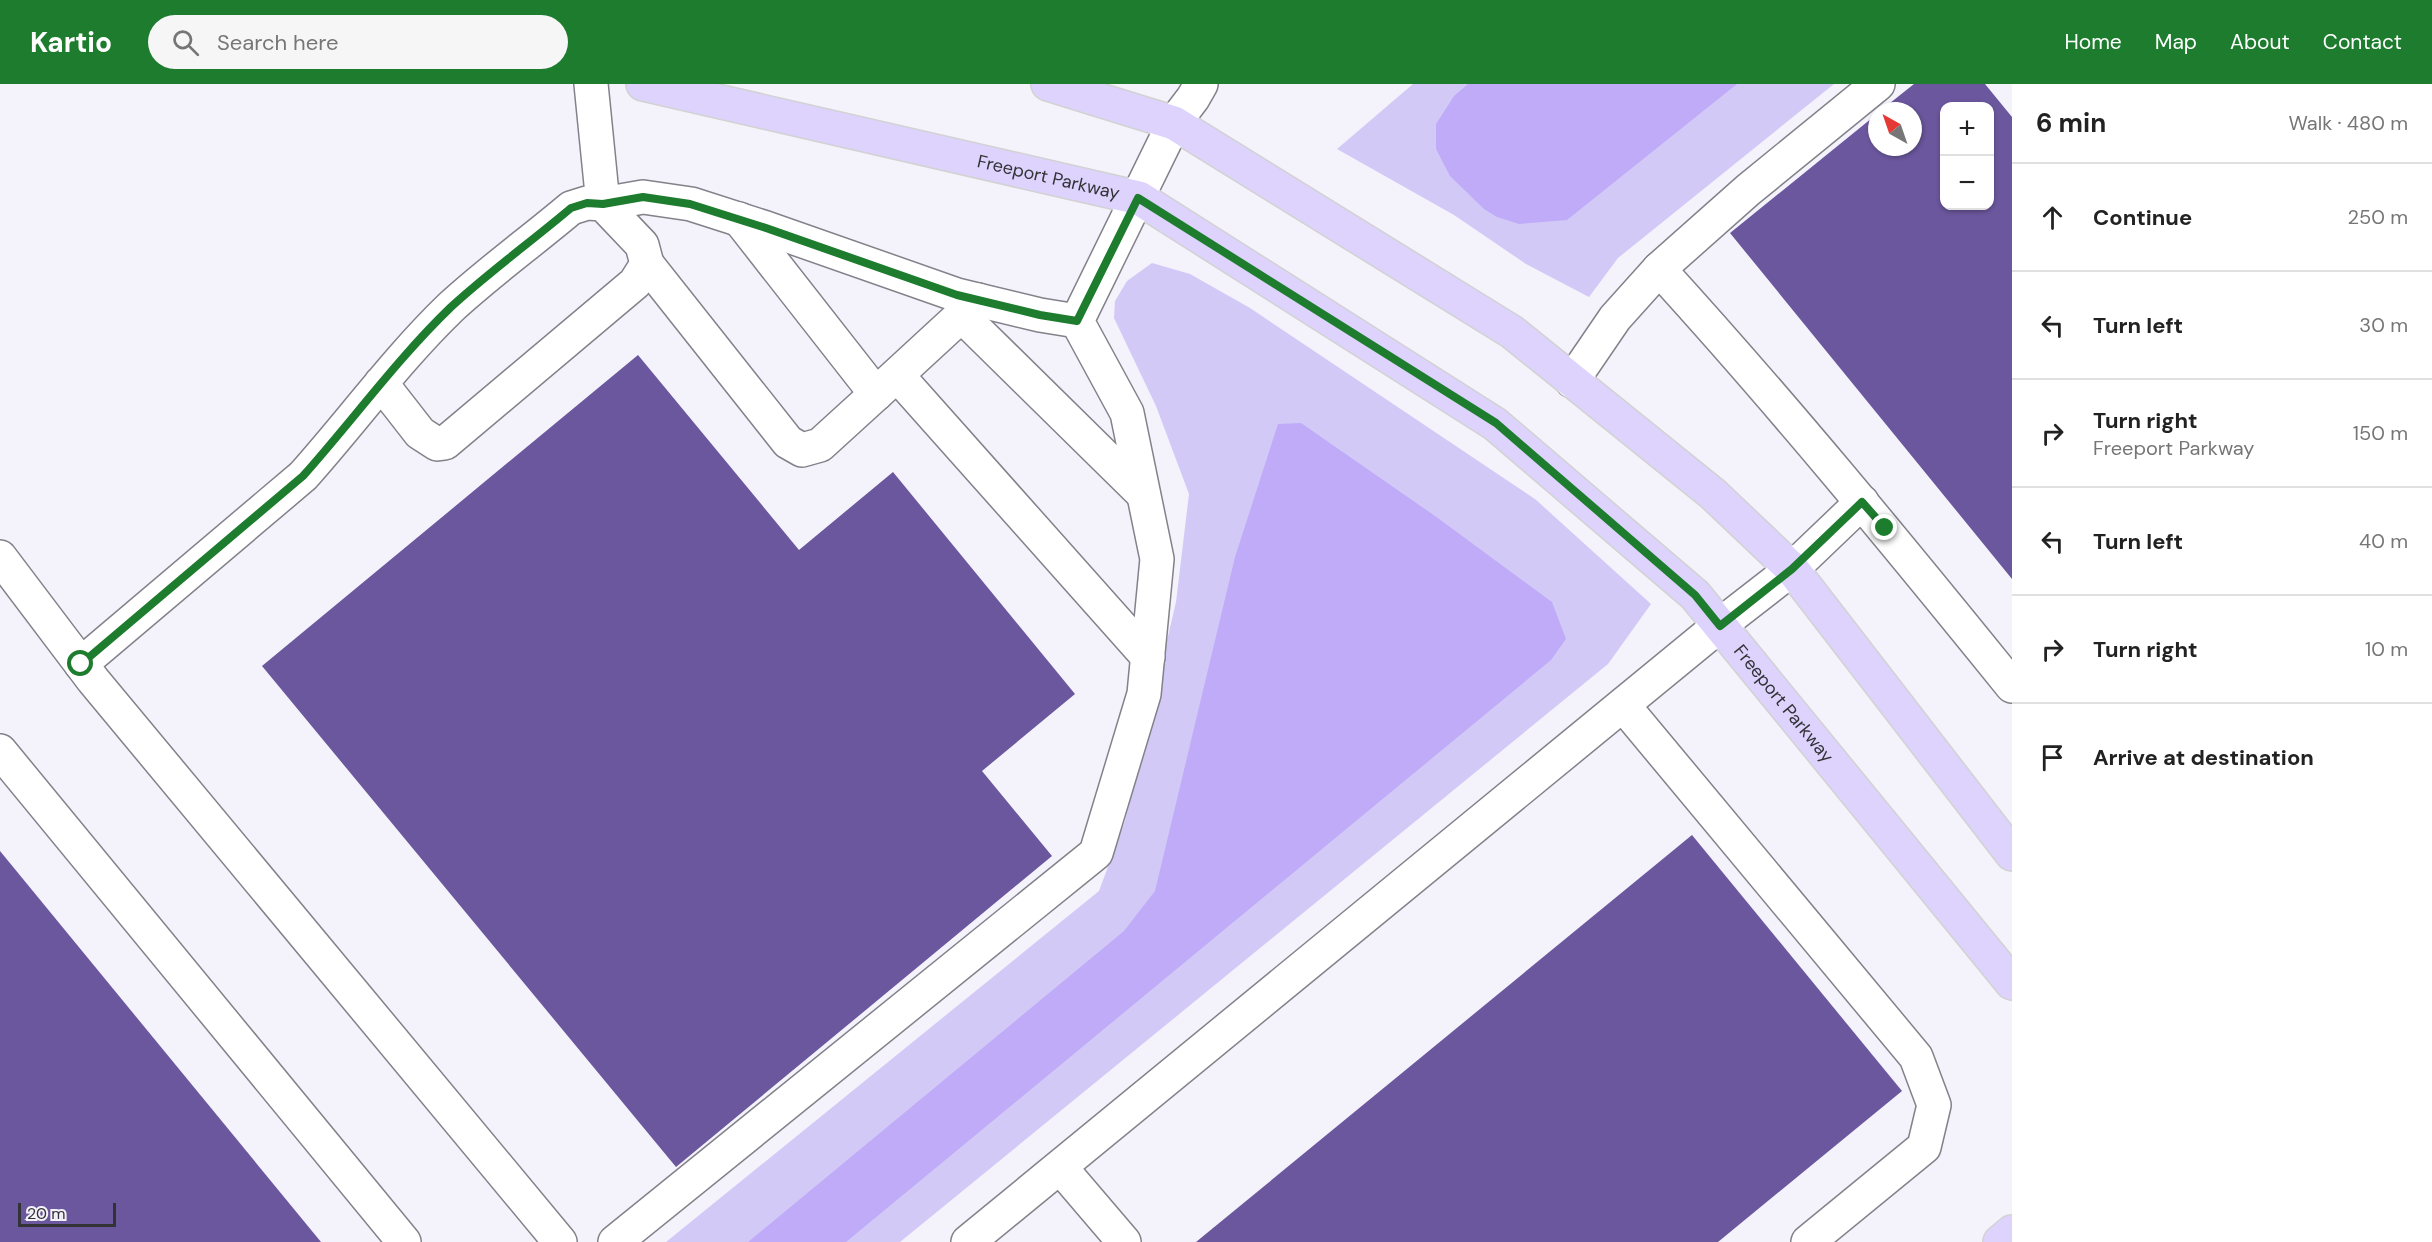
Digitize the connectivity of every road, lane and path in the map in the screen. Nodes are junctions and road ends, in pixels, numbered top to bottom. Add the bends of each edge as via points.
1 (591, 84) edge
2 (643, 84) edge
3 (1048, 84) edge
4 (1201, 84) edge
5 (1878, 84) edge
6 (1174, 123) junction
7 (1138, 198) junction
8 (603, 204) junction
9 (739, 219) junction
10 (647, 264) junction
11 (1659, 269) junction
12 (970, 308) junction
13 (1077, 321) junction
14 (1572, 381) junction
15 (381, 383) junction
16 (886, 384) junction
17 (1143, 494) junction
18 (1862, 502) junction
19 (0, 556) edge
20 (1792, 569) junction
21 (1720, 626) junction
22 (1148, 657) junction
23 (81, 664) junction
24 (2012, 686) edge
25 (1623, 705) junction
26 (0, 751) edge
27 (2012, 854) edge
28 (2012, 983) edge
29 (1060, 1167) junction
30 (2012, 1232) edge
31 (404, 1242) edge
32 (560, 1242) edge
33 (615, 1242) edge
34 (968, 1242) edge
35 (1124, 1242) edge
36 (1808, 1242) edge
37 (2000, 1242) edge

1 - 8 street
2 - 7 main road, Freeport Parkway
3 - 6 main road
4 - 6 street
5 - 11 street
6 - 7 street
6 - 14 main road via 1512,332
7 - 13 street
7 - 21 main road, Freeport Parkway via 1496,423 1695,595
8 - 9 street via 643,197 666,199
8 - 10 street via 642,245
8 - 15 street via 571,208 452,307
9 - 12 street via 957,295
9 - 16 street
10 - 15 street via 635,283 445,444 437,444 420,433
10 - 16 street via 788,442 802,450 820,445
11 - 14 street via 1615,318
11 - 18 street
12 - 13 street
12 - 16 street
12 - 17 street
13 - 17 street via 1127,413
14 - 20 main road via 1713,494
15 - 23 street via 303,476
16 - 22 street
17 - 22 street via 1157,559
18 - 20 street
18 - 24 street
19 - 23 street
20 - 21 street
20 - 27 main road
21 - 25 street
21 - 28 main road, Freeport Parkway
22 - 33 street via 1144,694 1095,853
23 - 32 street
25 - 29 street
25 - 36 street via 1916,1058 1934,1106 1924,1148
26 - 31 street
29 - 34 street
29 - 35 street
30 - 37 main road

